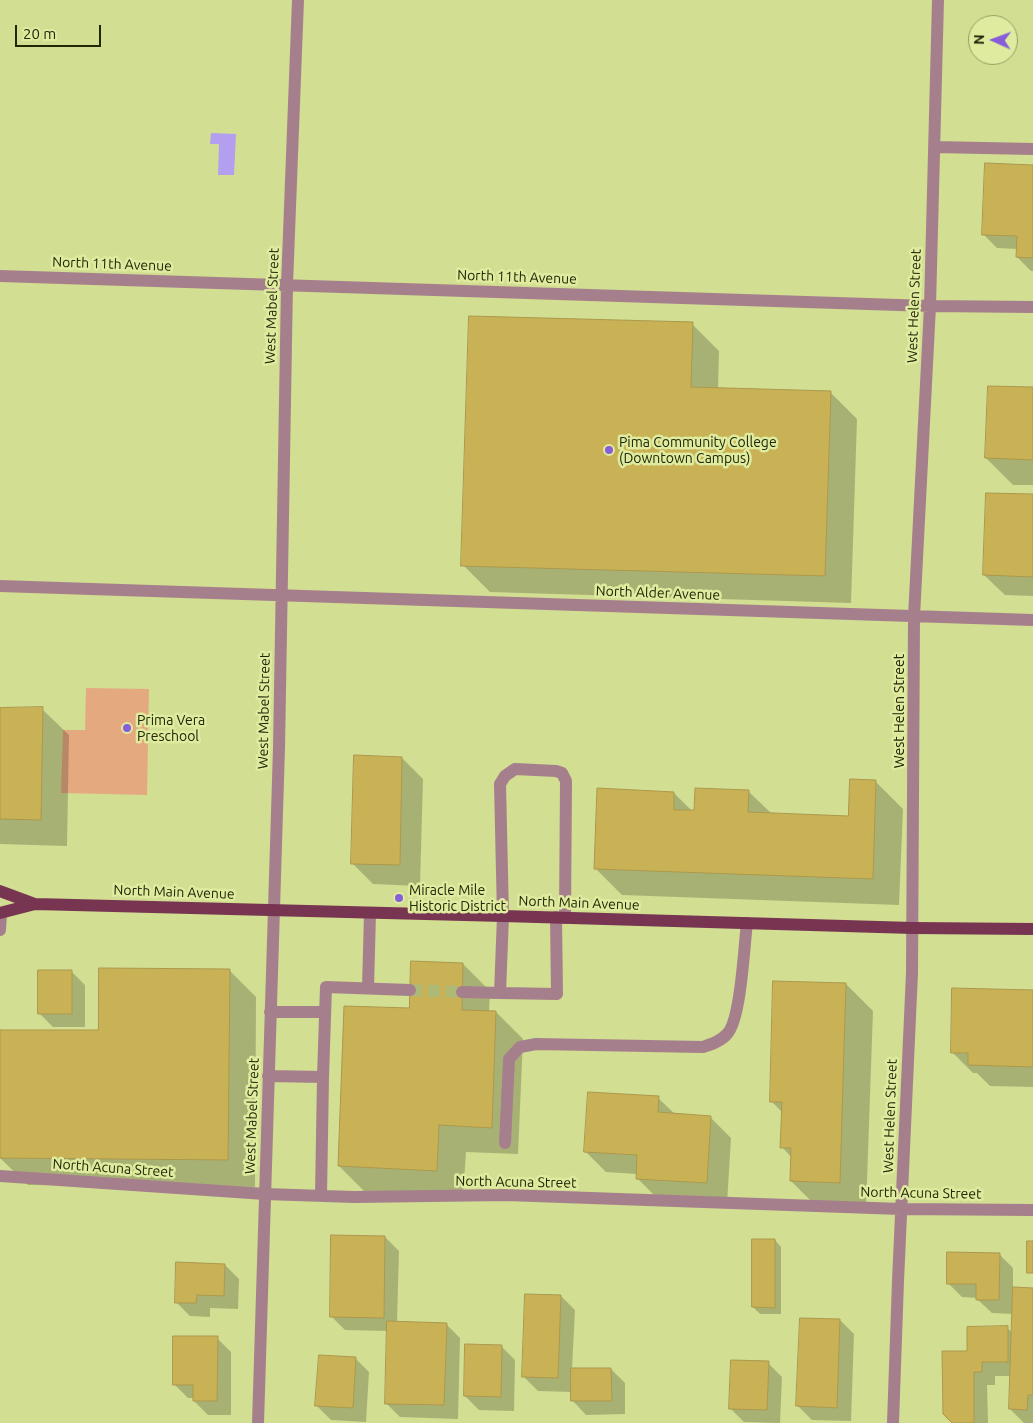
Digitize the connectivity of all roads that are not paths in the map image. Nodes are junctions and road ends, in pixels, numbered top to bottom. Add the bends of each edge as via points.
1 (298, 0) edge
2 (938, 0) edge
3 (934, 147) junction
4 (1033, 149) edge
5 (0, 276) edge
6 (287, 285) junction
7 (930, 306) junction
8 (1033, 307) edge
9 (0, 586) edge
10 (282, 595) junction
11 (914, 617) junction
12 (1033, 620) edge
13 (0, 891) edge
14 (35, 904) junction
15 (273, 910) junction
16 (0, 913) edge
17 (370, 913) junction
18 (503, 916) junction
19 (560, 917) junction
20 (747, 923) junction
21 (913, 928) junction
22 (1033, 929) edge
23 (0, 930) edge
24 (368, 988) junction
25 (410, 990) tunnel mouth
26 (462, 992) tunnel mouth
27 (500, 993) junction
28 (270, 1012) junction
29 (325, 1012) junction
30 (268, 1076) junction
31 (323, 1077) junction
32 (506, 1143) dead end
33 (0, 1176) edge
34 (265, 1194) junction
35 (321, 1196) junction
36 (901, 1209) junction
37 (1033, 1210) edge
38 (258, 1423) edge
39 (893, 1423) edge

1 - 6 street, West Mabel Street
2 - 3 street, West Helen Street
3 - 4 street
3 - 7 street, West Helen Street
5 - 6 street, North 11th Avenue
6 - 7 street, North 11th Avenue
6 - 10 street, West Mabel Street
7 - 8 street, North 11th Avenue
7 - 11 street, West Helen Street
9 - 10 street, North Alder Avenue
10 - 11 street, North Alder Avenue
10 - 15 street, West Mabel Street
11 - 12 street, North Alder Avenue
11 - 21 street, West Helen Street
13 - 14 main road, North Main Avenue
14 - 15 main road, North Main Avenue
14 - 16 main road, North Main Avenue
15 - 17 main road, North Main Avenue
15 - 28 street, West Mabel Street
16 - 23 street
17 - 18 main road, North Main Avenue
17 - 24 street
18 - 19 main road, North Main Avenue
18 - 19 street via 500,784 515,769 556,771 562,773 566,781
18 - 27 street
19 - 20 main road, North Main Avenue
19 - 27 street via 557,994
20 - 21 main road, North Main Avenue
20 - 32 street via 737,1012 729,1033 703,1047 536,1044 520,1047 509,1059
21 - 22 main road, North Main Avenue
21 - 36 street, West Helen Street
24 - 25 street
24 - 29 street via 326,987
26 - 27 street
28 - 29 street
28 - 30 street, West Mabel Street
29 - 31 street
30 - 31 street
30 - 34 street, West Mabel Street
31 - 35 street
33 - 34 street, North Acuna Street
34 - 35 street, North Acuna Street
34 - 38 street, West Mabel Street
35 - 36 street, North Acuna Street via 506,1195
36 - 37 street, North Acuna Street
36 - 39 street, West Helen Street

